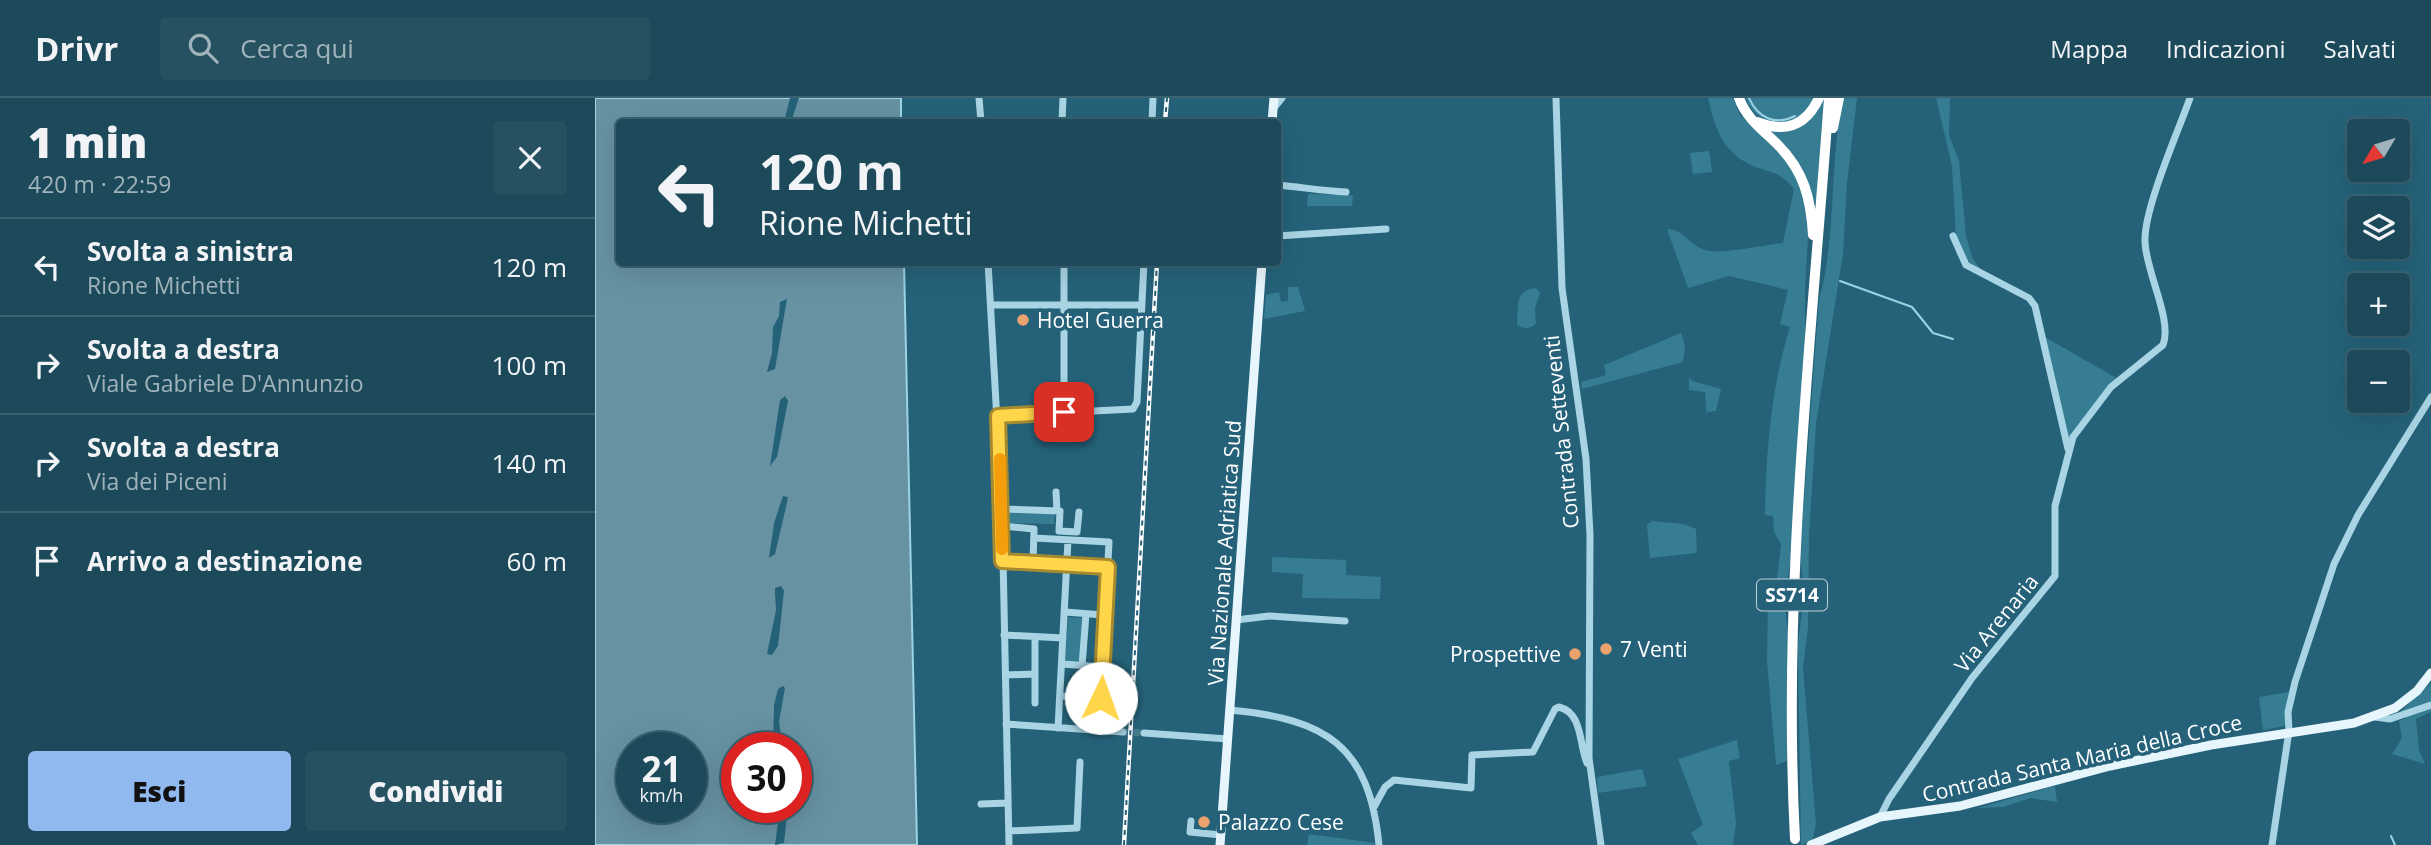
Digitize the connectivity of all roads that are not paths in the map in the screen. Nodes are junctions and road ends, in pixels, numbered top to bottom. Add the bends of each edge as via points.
1 (979, 98) edge
2 (1063, 98) edge
3 (1153, 98) edge
4 (1273, 98) edge
5 (1282, 98) edge
6 (1556, 98) edge
7 (1739, 98) edge
8 (1819, 98) edge
9 (1829, 98) edge
10 (1839, 98) edge
11 (2190, 98) edge
12 (1273, 109) junction
13 (981, 119) edge
14 (1062, 119) edge
15 (1152, 119) edge
16 (1272, 119) edge
17 (1754, 121) junction
18 (1281, 185) edge
19 (1822, 190) junction
20 (1346, 192) dead end
21 (1386, 229) dead end
22 (1281, 236) edge
23 (1953, 236) dead end
24 (988, 266) edge
25 (1063, 266) edge
26 (1144, 266) edge
27 (1262, 266) edge
28 (1815, 275) junction
29 (992, 305) junction
30 (1063, 305) junction
31 (1142, 305) junction
32 (2431, 397) edge
33 (1064, 412) junction
34 (997, 413) junction
35 (2069, 449) junction
36 (1056, 492) dead end
37 (1002, 509) junction
38 (1056, 511) junction
39 (1079, 512) dead end
40 (1002, 526) junction
41 (1034, 538) junction
42 (1068, 540) junction
43 (1002, 561) junction
44 (1033, 562) junction
45 (1066, 565) junction
46 (1108, 567) junction
47 (1065, 612) junction
48 (1086, 614) junction
49 (1104, 615) junction
50 (1237, 620) junction
51 (1346, 621) dead end
52 (1004, 635) junction
53 (1035, 637) junction
54 (1063, 638) junction
55 (1062, 664) junction
56 (1083, 666) junction
57 (1103, 667) junction
58 (1035, 674) junction
59 (2431, 674) edge
60 (1006, 675) junction
61 (1060, 696) junction
62 (1101, 698) junction
63 (1035, 703) dead end
64 (2431, 705) edge
65 (1230, 710) junction
66 (2375, 718) junction
67 (1006, 724) junction
68 (1058, 728) junction
69 (1099, 730) junction
70 (1123, 732) tunnel mouth
71 (2289, 732) junction
72 (1144, 733) tunnel mouth
73 (1228, 739) junction
74 (1080, 762) dead end
75 (1590, 770) junction
76 (1008, 803) junction
77 (981, 804) dead end
78 (1374, 807) junction
79 (1880, 817) junction
80 (1191, 821) dead end
81 (1009, 831) junction
82 (1795, 839) dead end
83 (1221, 840) edge
84 (1009, 845) edge
85 (1379, 845) edge
86 (1601, 845) edge
87 (1811, 845) edge
88 (2272, 845) edge

1 - 13 street
2 - 14 street
3 - 15 street
4 - 12 main road
5 - 12 street
6 - 75 street, Contrada Setteventi via 1562,288 1585,451 1590,535
7 - 17 highway
8 - 17 highway via 1807,117 1792,126 1777,128
9 - 19 highway, SS714
10 - 19 highway
11 - 35 street, Via Arenaria via 2144,240 2165,338 2156,352 2099,399
12 - 16 main road
17 - 28 highway via 1792,160 1806,187
18 - 20 street
19 - 28 highway, SS714
21 - 22 street
23 - 35 street via 1966,265 2029,298 2035,306
24 - 29 street
25 - 30 street
26 - 31 street
27 - 50 main road, Via Nazionale Adriatica Sud
28 - 82 highway, SS714 via 1792,612
29 - 30 street
29 - 34 street
30 - 31 street
30 - 33 street
31 - 33 street via 1133,409
32 - 71 street via 2358,515 2334,564 2295,682
33 - 34 street
34 - 37 street
35 - 79 street, Via Arenaria via 2055,506 2055,576 1972,678
36 - 38 street
37 - 38 street
37 - 40 street
38 - 39 street via 1060,511 1059,531 1077,532
40 - 41 street via 1034,528
40 - 43 street
41 - 42 street
41 - 44 street
42 - 45 street
42 - 46 street via 1109,542
43 - 44 street
43 - 52 street
44 - 45 street
45 - 46 street
45 - 47 street
46 - 49 street
47 - 48 street
47 - 54 street
48 - 49 street
48 - 56 street
49 - 57 street
50 - 51 street via 1269,616
50 - 65 main road, Via Nazionale Adriatica Sud
52 - 53 street
52 - 60 street
53 - 54 street
53 - 58 street
54 - 55 street
55 - 56 street
55 - 61 street
56 - 57 street
57 - 62 street
58 - 60 street
58 - 63 street
59 - 66 main road, Contrada Santa Maria della Croce via 2417,691
60 - 67 street
61 - 62 street
61 - 68 street
62 - 69 street
64 - 66 street via 2395,718
65 - 73 main road, Via Nazionale Adriatica Sud
65 - 78 street via 1301,722 1324,733 1356,765
66 - 71 main road, Contrada Santa Maria della Croce
67 - 68 street
67 - 76 street
68 - 69 street
69 - 70 street
71 - 79 main road, Contrada Santa Maria della Croce via 2111,766 1960,806
71 - 88 street
72 - 73 street
73 - 83 main road, Via Nazionale Adriatica Sud
74 - 81 street via 1077,828
75 - 78 street via 1577,724 1559,707 1533,752 1472,755 1471,788 1394,780
75 - 86 street, Contrada Setteventi
76 - 77 street
76 - 81 street
78 - 85 street
79 - 87 main road, Contrada Santa Maria della Croce
80 - 83 street via 1190,832
81 - 84 street

